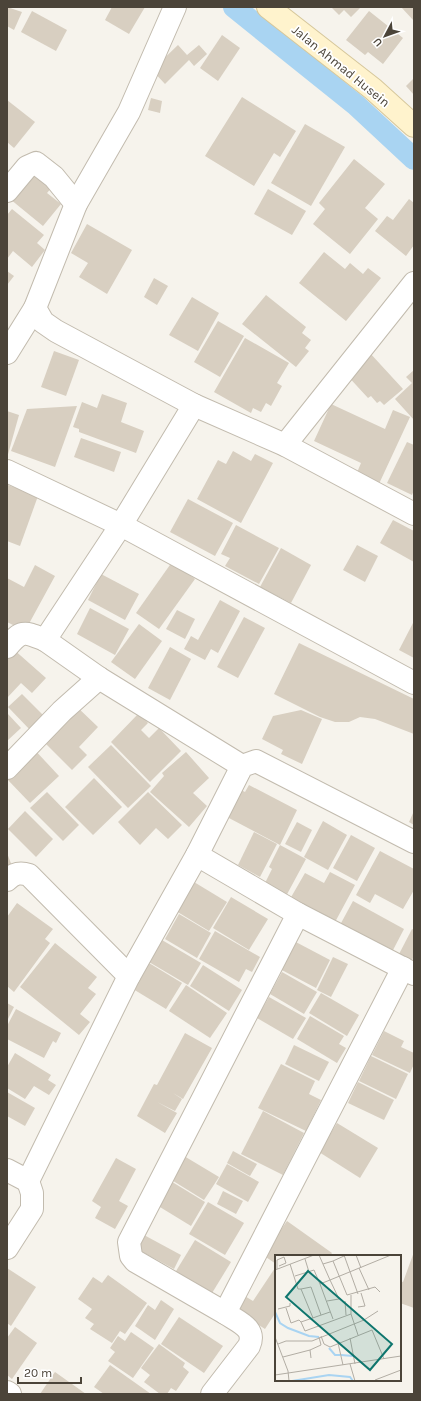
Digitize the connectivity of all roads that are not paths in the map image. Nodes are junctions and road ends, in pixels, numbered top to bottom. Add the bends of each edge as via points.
1 (175, 7) edge
2 (268, 7) edge
3 (414, 126) edge
4 (7, 191) edge
5 (76, 204) junction
6 (414, 283) edge
7 (35, 308) junction
8 (7, 353) edge
9 (194, 405) junction
10 (285, 445) junction
11 (7, 471) edge
12 (414, 514) edge
13 (121, 525) junction
14 (45, 640) junction
15 (7, 647) edge
16 (99, 678) junction
17 (414, 683) edge
18 (242, 766) junction
19 (7, 768) edge
20 (414, 842) edge
21 (196, 855) junction
22 (7, 880) edge
23 (298, 914) junction
24 (408, 971) edge
25 (129, 976) junction
26 (7, 1170) edge
27 (28, 1181) junction
28 (7, 1248) edge
29 (225, 1313) junction
30 (7, 1392) edge
31 (10, 1394) edge
32 (212, 1394) edge

1 - 5 street via 129,112
2 - 3 main road, Jalan Ahmad Husein via 372,89
4 - 5 street via 26,167 36,163 54,177
5 - 7 street
6 - 10 street
7 - 8 street
7 - 9 street via 43,322 56,331
9 - 10 street
9 - 13 street
10 - 12 street
11 - 13 street
13 - 14 street
13 - 17 street
14 - 15 street via 26,633 16,636
14 - 16 street
16 - 18 street
16 - 19 street via 62,711
18 - 20 street via 256,761
18 - 21 street
21 - 23 street
21 - 25 street
22 - 25 street via 20,872 29,875
23 - 24 street
23 - 29 street via 129,1242 128,1249 134,1260
24 - 29 street
25 - 27 street
26 - 27 street
27 - 28 street via 32,1193 32,1209
29 - 32 street via 247,1327 252,1339
30 - 31 street

